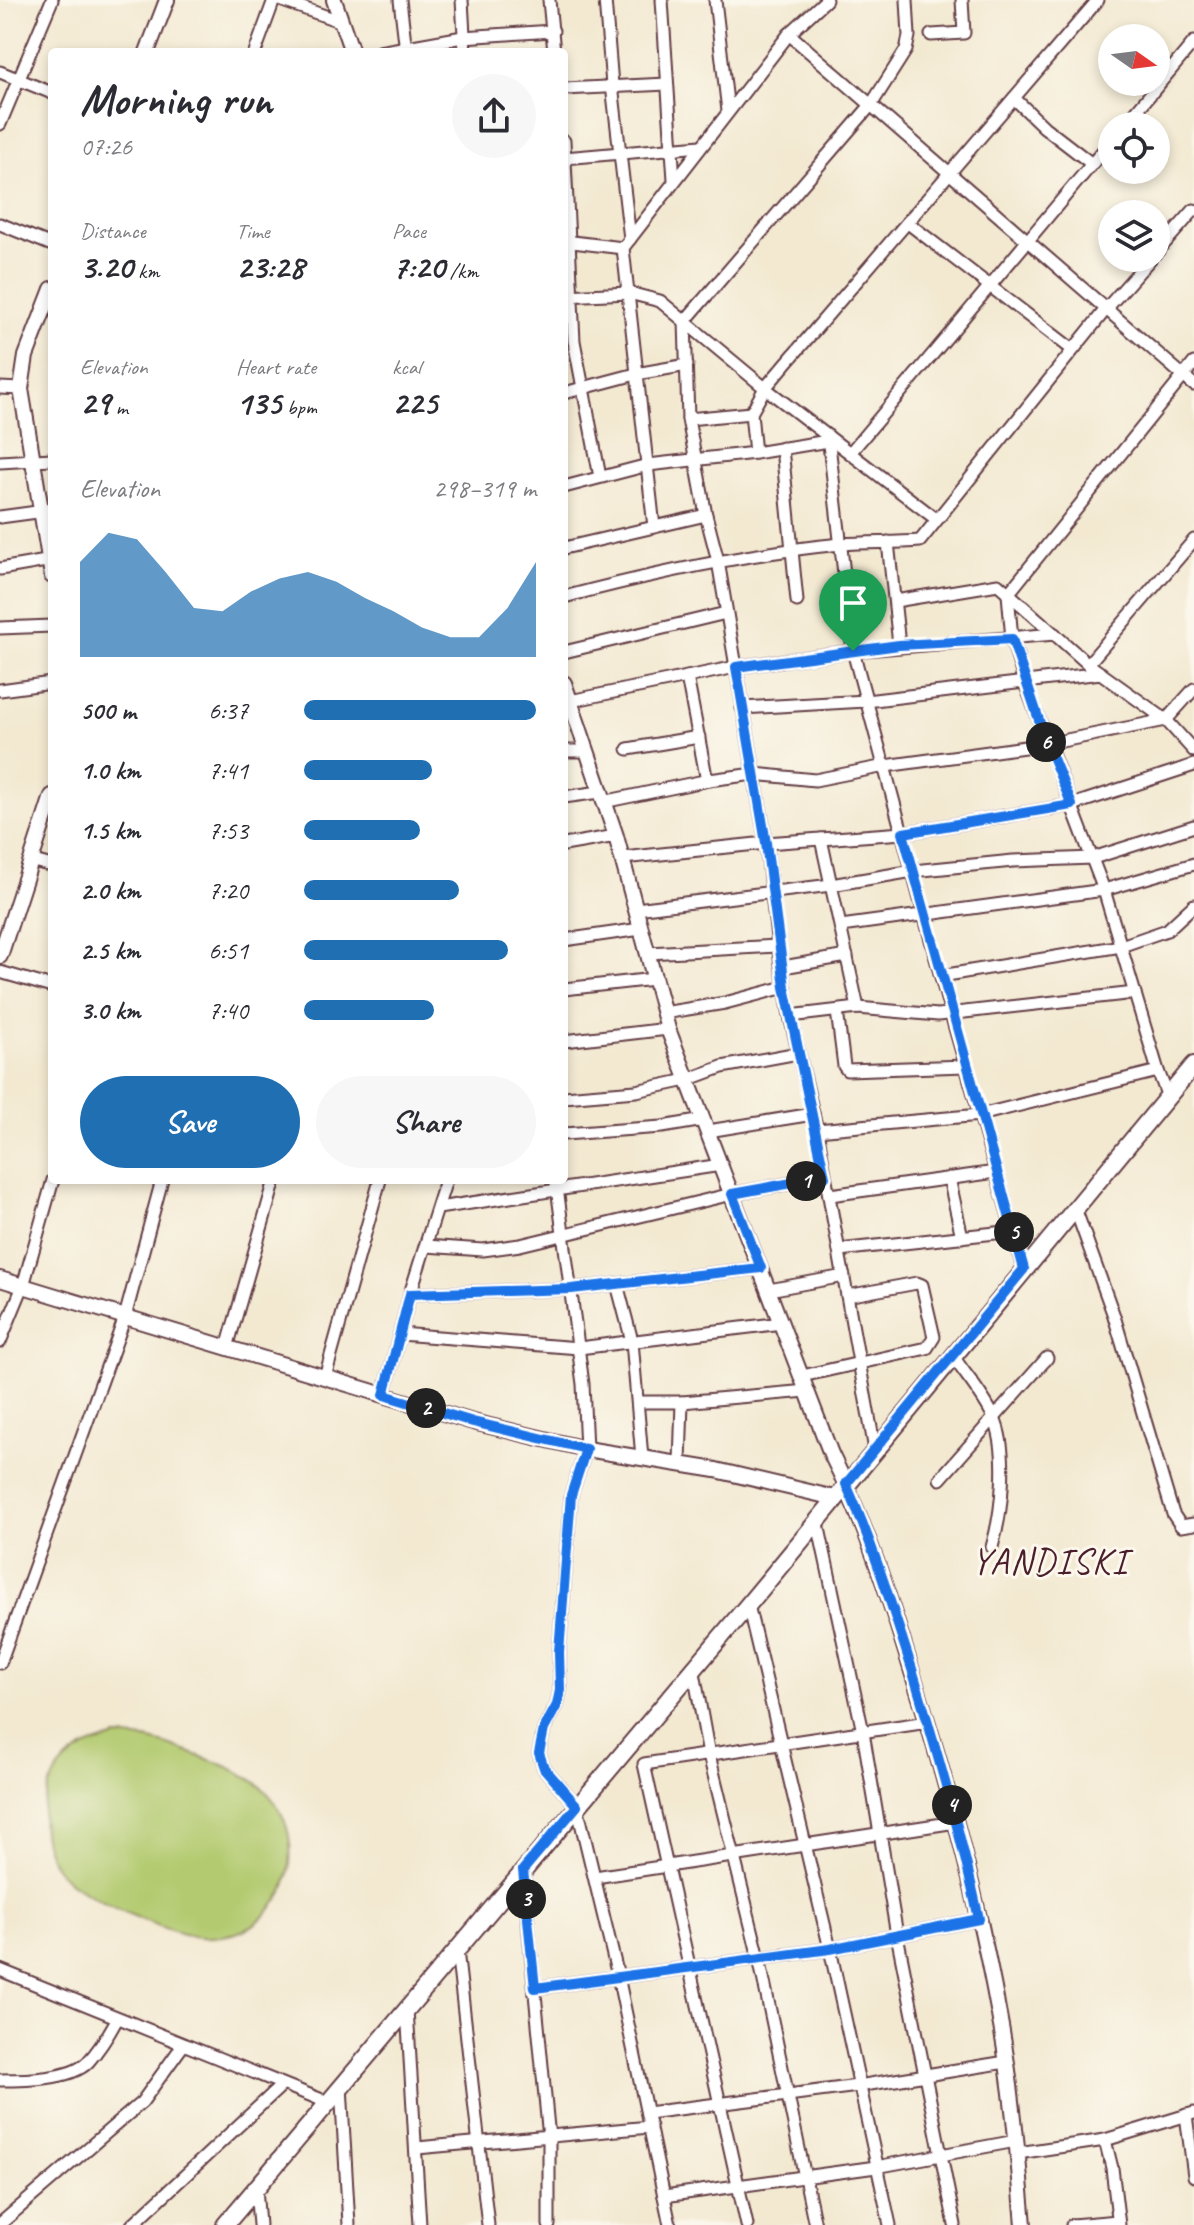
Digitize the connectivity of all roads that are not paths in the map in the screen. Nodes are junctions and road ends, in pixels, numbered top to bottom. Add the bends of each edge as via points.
1 (52, 0) edge
2 (167, 0) edge
3 (274, 0) edge
4 (280, 0) edge
5 (334, 0) edge
6 (400, 0) edge
7 (462, 0) edge
8 (549, 0) edge
9 (605, 0) edge
10 (662, 0) edge
11 (715, 0) edge
12 (826, 0) edge
13 (907, 0) edge
14 (962, 0) edge
15 (1098, 0) edge
16 (342, 22) junction
17 (553, 31) junction
18 (789, 34) junction
19 (931, 35) dead end
20 (463, 37) junction
21 (1194, 42) edge
22 (149, 48) edge
23 (256, 48) edge
24 (351, 48) edge
25 (405, 48) edge
26 (410, 48) edge
27 (464, 48) edge
28 (554, 48) edge
29 (0, 72) edge
30 (19, 80) junction
31 (667, 84) junction
32 (612, 85) junction
33 (568, 89) edge
34 (48, 91) edge
35 (1014, 98) junction
36 (871, 105) junction
37 (728, 111) junction
38 (1136, 112) edge
39 (0, 124) edge
40 (701, 146) junction
41 (674, 150) junction
42 (620, 154) junction
43 (1098, 157) edge
44 (568, 158) edge
45 (1092, 164) junction
46 (950, 173) junction
47 (674, 180) junction
48 (1194, 210) edge
49 (908, 223) junction
50 (0, 224) edge
51 (1170, 237) edge
52 (1027, 241) junction
53 (568, 242) edge
54 (48, 243) edge
55 (627, 244) junction
56 (1139, 272) edge
57 (990, 286) junction
58 (629, 293) junction
59 (568, 296) edge
60 (48, 299) edge
61 (568, 302) edge
62 (1106, 309) junction
63 (685, 321) junction
64 (1073, 350) junction
65 (1194, 363) edge
66 (687, 365) junction
67 (636, 374) junction
68 (1183, 376) junction
69 (1194, 385) edge
70 (583, 386) junction
71 (0, 388) edge
72 (765, 388) junction
73 (21, 389) junction
74 (568, 392) edge
75 (751, 413) junction
76 (688, 419) junction
77 (828, 439) junction
78 (782, 448) junction
79 (755, 453) junction
80 (850, 453) junction
81 (48, 459) edge
82 (696, 460) junction
83 (32, 461) junction
84 (0, 462) edge
85 (648, 465) junction
86 (600, 477) junction
87 (568, 486) edge
88 (46, 510) edge
89 (706, 515) junction
90 (0, 517) edge
91 (936, 519) junction
92 (654, 527) junction
93 (48, 535) edge
94 (1194, 540) edge
95 (888, 542) junction
96 (839, 545) junction
97 (568, 547) edge
98 (792, 551) junction
99 (48, 560) edge
100 (718, 561) junction
101 (0, 569) edge
102 (1008, 594) junction
103 (568, 596) edge
104 (797, 601) dead end
105 (895, 601) junction
106 (726, 613) junction
107 (48, 626) edge
108 (0, 628) edge
109 (1055, 634) junction
110 (1012, 639) junction
111 (899, 645) junction
112 (568, 651) edge
113 (853, 651) junction
114 (1088, 664) junction
115 (736, 667) junction
116 (1101, 673) junction
117 (687, 677) junction
118 (1025, 683) junction
119 (48, 684) edge
120 (1194, 689) edge
121 (0, 690) edge
122 (866, 701) junction
123 (568, 702) edge
124 (568, 704) edge
125 (742, 708) junction
126 (1166, 720) junction
127 (699, 737) junction
128 (1047, 744) junction
129 (628, 749) dead end
130 (568, 751) edge
131 (587, 751) junction
132 (1194, 751) edge
133 (1194, 765) edge
134 (885, 766) junction
135 (754, 774) junction
136 (709, 780) junction
137 (568, 797) edge
138 (602, 797) junction
139 (1072, 805) junction
140 (48, 808) edge
141 (1194, 826) edge
142 (903, 833) junction
143 (616, 836) junction
144 (821, 839) junction
145 (766, 843) junction
146 (568, 844) edge
147 (623, 858) junction
148 (1093, 858) junction
149 (30, 860) junction
150 (1194, 864) edge
151 (48, 865) edge
152 (913, 871) junction
153 (831, 885) junction
154 (1104, 890) junction
155 (771, 894) junction
156 (1194, 905) edge
157 (636, 909) junction
158 (925, 916) junction
159 (841, 926) junction
160 (641, 929) junction
161 (568, 939) edge
162 (778, 946) junction
163 (1121, 946) junction
164 (648, 953) junction
165 (0, 956) edge
166 (847, 956) junction
167 (783, 967) junction
168 (0, 972) edge
169 (941, 976) junction
170 (654, 979) junction
171 (48, 986) edge
172 (785, 987) junction
173 (568, 989) edge
174 (1135, 993) junction
175 (858, 1008) junction
176 (837, 1011) junction
177 (663, 1013) junction
178 (951, 1014) junction
179 (790, 1016) junction
180 (668, 1029) junction
181 (568, 1041) edge
182 (798, 1053) junction
183 (1194, 1065) edge
184 (966, 1066) junction
185 (1158, 1071) junction
186 (687, 1080) junction
187 (568, 1097) edge
188 (1168, 1097) junction
189 (813, 1114) junction
190 (980, 1115) junction
191 (706, 1125) junction
192 (817, 1130) junction
193 (568, 1134) edge
194 (721, 1165) junction
195 (996, 1172) junction
196 (825, 1177) junction
197 (949, 1178) junction
198 (52, 1184) edge
199 (161, 1184) edge
200 (274, 1184) edge
201 (379, 1184) edge
202 (445, 1184) edge
203 (557, 1186) edge
204 (732, 1194) junction
205 (830, 1195) junction
206 (438, 1208) junction
207 (1075, 1208) junction
208 (1014, 1231) junction
209 (564, 1234) junction
210 (962, 1237) junction
211 (426, 1246) junction
212 (839, 1250) junction
213 (761, 1268) junction
214 (1024, 1269) junction
215 (844, 1276) junction
216 (0, 1279) edge
217 (617, 1284) junction
218 (23, 1286) junction
219 (571, 1289) junction
220 (769, 1290) junction
221 (410, 1294) junction
222 (847, 1296) junction
223 (125, 1317) junction
224 (782, 1323) junction
225 (400, 1334) junction
226 (632, 1341) junction
227 (0, 1342) edge
228 (227, 1348) junction
229 (579, 1348) junction
230 (953, 1356) junction
231 (1047, 1358) dead end
232 (859, 1363) junction
233 (802, 1376) junction
234 (325, 1377) junction
235 (807, 1391) junction
236 (384, 1395) junction
237 (638, 1402) junction
238 (682, 1402) junction
239 (994, 1417) junction
240 (586, 1449) junction
241 (875, 1450) junction
242 (642, 1458) junction
243 (680, 1463) junction
244 (940, 1479) dead end
245 (846, 1484) junction
246 (835, 1498) junction
247 (817, 1519) junction
248 (1194, 1524) edge
249 (992, 1547) dead end
250 (748, 1605) junction
251 (0, 1663) edge
252 (693, 1667) junction
253 (928, 1722) junction
254 (863, 1732) junction
255 (782, 1745) junction
256 (709, 1755) junction
257 (577, 1806) junction
258 (956, 1822) junction
259 (881, 1835) junction
260 (805, 1844) junction
261 (735, 1856) junction
262 (666, 1866) junction
263 (523, 1870) junction
264 (595, 1877) junction
265 (979, 1919) junction
266 (897, 1935) junction
267 (830, 1949) junction
268 (457, 1950) junction
269 (759, 1958) junction
270 (690, 1967) junction
271 (0, 1970) edge
272 (618, 1976) junction
273 (535, 1988) junction
274 (407, 2009) junction
275 (117, 2019) junction
276 (183, 2045) junction
277 (1006, 2062) junction
278 (924, 2075) junction
279 (0, 2080) edge
280 (282, 2085) junction
281 (341, 2085) junction
282 (858, 2086) junction
283 (788, 2095) junction
284 (327, 2102) junction
285 (719, 2104) junction
286 (647, 2113) junction
287 (1190, 2114) edge
288 (650, 2127) junction
289 (549, 2138) junction
290 (1105, 2140) junction
291 (480, 2143) junction
292 (1017, 2147) junction
293 (417, 2148) junction
294 (941, 2154) junction
295 (876, 2167) junction
296 (805, 2176) junction
297 (1194, 2176) edge
298 (737, 2186) junction
299 (256, 2188) junction
300 (664, 2196) junction
301 (1118, 2223) edge
302 (0, 2224) edge
303 (132, 2225) edge
304 (225, 2225) edge
305 (259, 2225) edge
306 (349, 2225) edge
307 (420, 2225) edge
308 (488, 2225) edge
309 (549, 2225) edge
310 (670, 2225) edge
311 (747, 2225) edge
312 (815, 2225) edge
313 (890, 2225) edge
314 (955, 2225) edge
315 (1024, 2225) edge
316 (1072, 2225) edge

1 - 30 street
2 - 22 street
3 - 23 street
4 - 16 street
5 - 16 street
6 - 25 street
7 - 20 street
8 - 17 street
9 - 32 street
10 - 31 street
11 - 37 street
12 - 18 street
13 - 36 street via 906,50
14 - 19 street via 964,33
15 - 35 street
16 - 24 street
17 - 20 street
17 - 28 street
18 - 36 street
18 - 37 street
20 - 26 street
20 - 27 street
21 - 38 street
29 - 30 street
30 - 34 street
30 - 39 street
31 - 32 street
31 - 41 street
32 - 33 street
32 - 42 street
35 - 45 street
35 - 46 street
36 - 46 street
36 - 63 street
37 - 40 street
40 - 41 street
40 - 47 street
41 - 42 street
41 - 47 street
42 - 44 street
42 - 55 street
43 - 45 street
45 - 52 street
46 - 49 street
46 - 52 street
47 - 55 street
48 - 51 street
49 - 57 street
49 - 72 street
50 - 54 street
52 - 57 street
52 - 62 street
53 - 55 street
55 - 58 street
56 - 62 street
57 - 64 street
57 - 80 street
58 - 59 street
58 - 63 street via 660,301
58 - 67 street
60 - 73 street via 26,356
61 - 70 street
62 - 64 street
62 - 68 street
63 - 66 street
63 - 72 street
64 - 91 street
65 - 68 street
66 - 67 street
66 - 76 street
67 - 70 street
67 - 85 street
68 - 69 street
68 - 102 street
70 - 74 street
70 - 86 street
71 - 73 street
72 - 75 street
72 - 77 street
73 - 83 street
75 - 76 street
75 - 79 street
76 - 82 street
77 - 78 street
77 - 80 street
77 - 96 street
78 - 79 street
78 - 98 street
79 - 82 street
80 - 91 street
81 - 83 street
82 - 85 street
82 - 89 street
83 - 84 street
83 - 88 street
85 - 86 street
85 - 92 street
86 - 87 street
88 - 90 street
88 - 93 street
89 - 92 street
89 - 100 street
91 - 95 street via 920,541
92 - 97 street
94 - 114 street
95 - 96 street
95 - 105 street
96 - 98 street
96 - 113 street
98 - 100 street
98 - 104 street
99 - 101 street
100 - 103 street
100 - 106 street
102 - 105 street via 998,584
102 - 109 street
102 - 110 street
105 - 111 street
106 - 112 street
106 - 115 street
107 - 108 street
109 - 110 street
109 - 114 street
110 - 111 street
110 - 118 street
111 - 113 street
113 - 115 street
113 - 122 street
114 - 116 street
115 - 117 street
115 - 125 street
116 - 118 street
116 - 126 street
117 - 123 street
117 - 127 street
118 - 122 street
118 - 128 street
119 - 121 street
120 - 126 street
122 - 125 street
122 - 134 street
124 - 131 street
125 - 135 street
126 - 128 street
126 - 132 street
127 - 129 street
127 - 136 street
128 - 134 street
128 - 139 street
130 - 131 street
131 - 138 street
133 - 139 street
134 - 135 street via 815,780
134 - 142 street
135 - 136 street
135 - 145 street
136 - 138 street
137 - 138 street
138 - 143 street
139 - 142 street
139 - 148 street
140 - 149 street
141 - 148 street
142 - 144 street
142 - 152 street
143 - 146 street
143 - 147 street
144 - 145 street
144 - 153 street
145 - 147 street
145 - 155 street
147 - 157 street
148 - 152 street
148 - 154 street
149 - 151 street
149 - 165 street
150 - 154 street
152 - 153 street
152 - 158 street
153 - 155 street
153 - 159 street
154 - 158 street
154 - 163 street
155 - 157 street
155 - 162 street
156 - 163 street via 1167,930
157 - 160 street
158 - 159 street
158 - 169 street
159 - 166 street
160 - 161 street
160 - 164 street
162 - 164 street
162 - 167 street
163 - 169 street
163 - 174 street
164 - 170 street
166 - 167 street
166 - 175 street
167 - 172 street
168 - 171 street
169 - 178 street
170 - 173 street
170 - 177 street
172 - 177 street
172 - 179 street
174 - 178 street
174 - 185 street
175 - 176 street
175 - 178 street
176 - 179 street
176 - 184 street via 847,1070
177 - 180 street
178 - 184 street
179 - 182 street
180 - 181 street
180 - 186 street
182 - 186 street via 722,1067
182 - 189 street
183 - 188 main road
184 - 190 street
185 - 188 street
185 - 190 street
186 - 187 street
186 - 191 street
188 - 207 main road
189 - 191 street
189 - 192 street
190 - 192 street
190 - 195 street
191 - 193 street
191 - 194 street
192 - 196 street
194 - 203 street
194 - 204 street
195 - 197 street
195 - 208 street
196 - 204 street
196 - 205 street
197 - 205 street
197 - 210 street
198 - 218 street
199 - 223 street
200 - 228 street
201 - 234 street
202 - 206 street
203 - 206 street
203 - 209 street
204 - 209 street
204 - 213 street
205 - 212 street
206 - 211 street
207 - 214 main road
207 - 248 street via 1114,1316 1173,1514 1181,1526
208 - 210 street
208 - 214 street
209 - 211 street via 483,1250
209 - 219 street
210 - 212 street
211 - 221 street
212 - 215 street
213 - 217 street
213 - 220 street
214 - 230 main road
215 - 220 street
215 - 222 street
216 - 218 street
217 - 219 street
217 - 226 street
218 - 223 street
218 - 227 street
219 - 221 street
219 - 229 street
220 - 224 street
221 - 225 street
222 - 232 street
222 - 232 street via 922,1285 934,1337 927,1348
223 - 228 street
223 - 251 street
224 - 226 street
224 - 233 street
225 - 229 street
225 - 236 street
226 - 229 street
226 - 237 street
228 - 234 street
229 - 240 street
230 - 239 street
230 - 241 main road
231 - 239 street
232 - 233 street
232 - 241 street
233 - 235 street
234 - 236 street
235 - 238 street
235 - 245 street
236 - 240 street
237 - 238 street
237 - 242 street
238 - 243 street
239 - 244 street
239 - 249 street via 1001,1476 1000,1519
240 - 242 street
240 - 257 street via 571,1495 560,1690 539,1753 544,1768
241 - 245 main road
242 - 243 street
243 - 246 street
245 - 246 main road
245 - 253 street
246 - 247 main road
247 - 250 main road
247 - 254 street
250 - 252 main road
250 - 255 street
252 - 256 street
252 - 257 main road
253 - 254 street
253 - 258 street
254 - 255 street
254 - 259 street
255 - 256 street
255 - 260 street
256 - 261 street
256 - 262 street via 644,1764
257 - 263 main road
257 - 264 street
258 - 259 street
258 - 265 street
259 - 260 street
259 - 266 street
260 - 261 street
260 - 267 street
261 - 262 street
261 - 269 street
262 - 264 street
262 - 270 street
263 - 268 main road
263 - 273 street
264 - 272 street
265 - 266 street
265 - 277 street
266 - 267 street
266 - 278 street
267 - 269 street
267 - 282 street
268 - 274 main road
268 - 291 street
269 - 270 street
269 - 283 street
270 - 272 street
270 - 285 street
271 - 275 street
272 - 273 street
272 - 286 street
273 - 289 street
274 - 281 main road
274 - 293 street
275 - 276 street
275 - 279 street via 81,2067 45,2077
276 - 280 street
276 - 302 street via 142,2102
277 - 278 street
277 - 292 street
278 - 282 street
278 - 294 street
280 - 284 street
280 - 303 street
281 - 284 main road
281 - 306 street
282 - 283 street
282 - 295 street
283 - 285 street
283 - 296 street
284 - 299 main road
285 - 286 street
285 - 298 street
286 - 288 street
287 - 290 street
287 - 297 street
288 - 289 street
288 - 300 street
289 - 291 street
289 - 309 street
290 - 292 street
290 - 301 street
291 - 293 street
291 - 308 street
292 - 294 street
292 - 315 street
293 - 307 street
294 - 295 street
294 - 314 street
295 - 296 street
295 - 313 street
296 - 298 street
296 - 312 street
298 - 300 street
298 - 311 street
299 - 304 main road
299 - 305 street
300 - 310 street
301 - 316 street

